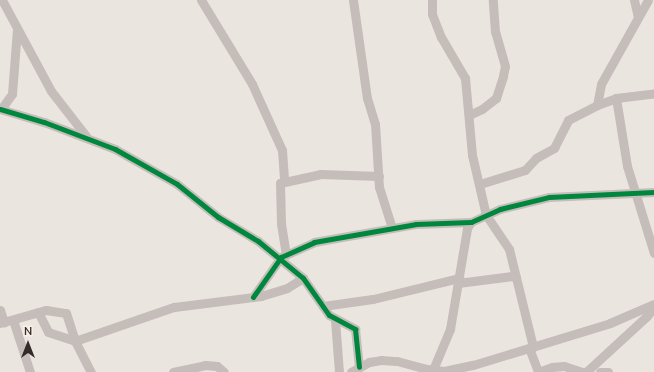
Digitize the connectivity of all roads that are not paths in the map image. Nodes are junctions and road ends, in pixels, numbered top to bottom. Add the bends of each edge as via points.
1 (2, 0) edge
2 (201, 0) edge
3 (353, 0) edge
4 (432, 0) edge
5 (493, 0) edge
6 (634, 0) edge
7 (648, 0) edge
8 (638, 17) junction
9 (17, 29) junction
10 (654, 93) edge
11 (616, 98) junction
12 (596, 105) junction
13 (0, 109) edge
14 (469, 115) junction
15 (90, 140) junction
16 (379, 176) junction
17 (284, 181) junction
18 (480, 184) junction
19 (633, 191) junction
20 (654, 192) edge
21 (486, 215) junction
22 (471, 222) junction
23 (392, 228) junction
24 (654, 252) edge
25 (283, 256) junction
26 (303, 278) junction
27 (516, 278) junction
28 (458, 280) junction
29 (253, 297) junction
30 (652, 305) edge
31 (323, 306) junction
32 (0, 310) edge
33 (38, 312) junction
34 (335, 320) junction
35 (6, 322) edge
36 (75, 341) junction
37 (531, 347) junction
38 (188, 370) edge
39 (355, 370) edge
40 (432, 371) edge
41 (30, 372) edge
42 (91, 372) edge
43 (173, 372) edge
44 (224, 372) edge
45 (339, 372) edge
46 (538, 372) edge
47 (583, 372) edge
48 (586, 372) edge
49 (600, 372) edge
50 (608, 372) edge

1 - 9 street
2 - 17 street via 255,90 282,150
3 - 16 street via 367,98 374,124
4 - 14 street via 432,14 441,37 466,78
5 - 14 street via 495,32 505,66 503,76 496,98
6 - 8 street
7 - 8 street
8 - 12 street via 616,61 601,84
9 - 13 street via 12,94
9 - 15 street via 51,91 76,127
10 - 11 street
11 - 12 street
11 - 19 street
12 - 18 street via 568,120 554,148 536,158 525,170
13 - 15 street
14 - 18 street via 472,155
15 - 25 street via 115,149 177,184 218,217
16 - 17 street via 320,174
16 - 23 street via 382,198
17 - 25 street via 280,187
18 - 21 street
19 - 20 street
19 - 21 street via 549,197
19 - 24 street
21 - 22 street
21 - 27 street via 509,249
22 - 23 street
22 - 28 street via 466,228
23 - 25 street via 314,242
25 - 26 street
25 - 29 street
26 - 29 street via 287,288
26 - 31 street
27 - 28 street via 514,276
27 - 37 street
28 - 31 street via 373,299
28 - 40 street via 450,329
29 - 36 street via 174,307
30 - 37 street via 610,322
30 - 48 street via 647,316
31 - 34 street
32 - 35 street
33 - 35 street
33 - 36 street via 48,332
33 - 36 street via 48,310 68,314
34 - 39 street via 355,329
34 - 45 street
35 - 41 street
36 - 42 street
37 - 40 street via 473,365
37 - 46 street
38 - 43 street
38 - 44 street via 217,366
39 - 40 street via 369,362 389,360
46 - 47 street via 564,366
49 - 50 street

